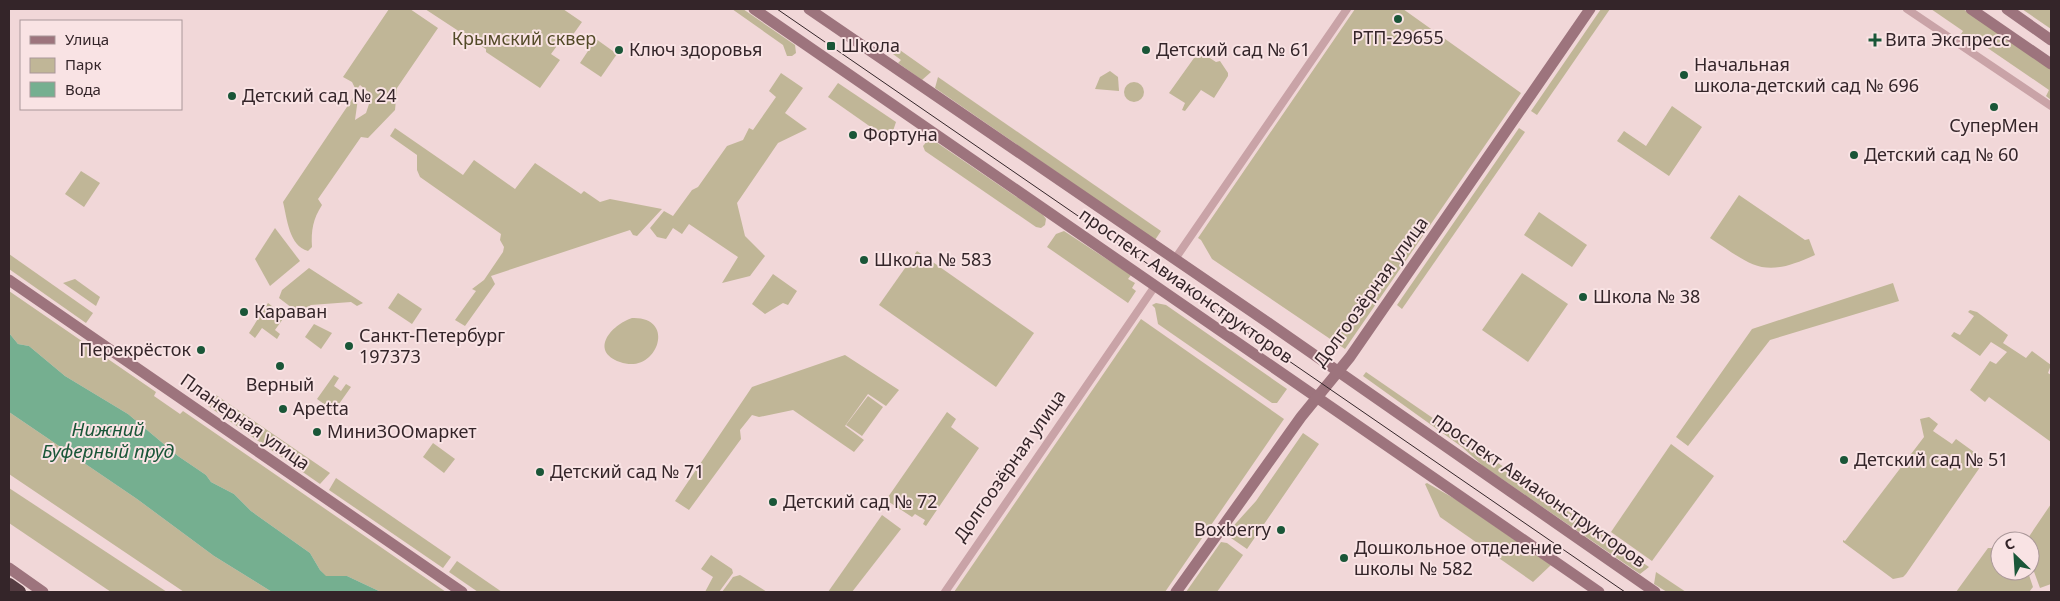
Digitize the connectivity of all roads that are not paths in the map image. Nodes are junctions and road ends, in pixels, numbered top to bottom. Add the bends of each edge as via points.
1 (754, 9) edge
2 (809, 9) edge
3 (1347, 9) edge
4 (1590, 9) edge
5 (1907, 9) edge
6 (1971, 9) edge
7 (2007, 9) edge
8 (2051, 40) edge
9 (2051, 64) edge
10 (2051, 106) edge
11 (1175, 259) junction
12 (9, 280) edge
13 (1155, 286) junction
14 (1338, 371) junction
15 (1316, 397) junction
16 (9, 568) edge
17 (9, 585) edge
18 (19, 592) edge
19 (43, 592) edge
20 (462, 592) edge
21 (945, 592) edge
22 (1176, 592) edge
23 (1600, 592) edge
24 (1655, 592) edge

1 - 13 street, проспект Авиаконструкторов
2 - 11 street, проспект Авиаконструкторов
3 - 11 street
4 - 14 street, Долгоозёрная улица
5 - 10 street
6 - 9 street
7 - 8 street
11 - 14 street, проспект Авиаконструкторов
12 - 20 street, Планерная улица
13 - 15 street, проспект Авиаконструкторов
13 - 21 street, Долгоозёрная улица
14 - 15 street, Долгоозёрная улица
14 - 24 street, проспект Авиаконструкторов
15 - 22 street, Долгоозёрная улица
15 - 23 street, проспект Авиаконструкторов
16 - 19 street
17 - 18 highway

